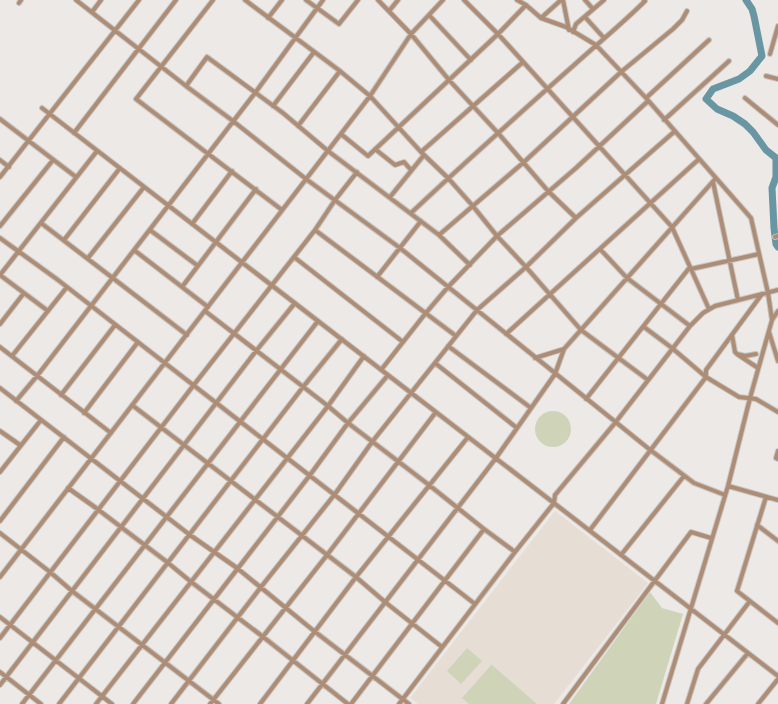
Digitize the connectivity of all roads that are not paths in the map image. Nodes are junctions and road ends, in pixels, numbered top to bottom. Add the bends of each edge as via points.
1 (76, 0) edge
2 (101, 0) edge
3 (139, 0) edge
4 (176, 0) edge
5 (213, 0) edge
6 (245, 0) edge
7 (282, 0) edge
8 (306, 0) edge
9 (323, 0) edge
10 (358, 0) edge
11 (378, 0) edge
12 (398, 0) edge
13 (443, 0) edge
14 (464, 0) edge
15 (517, 0) edge
16 (562, 0) edge
17 (585, 0) edge
18 (604, 0) edge
19 (645, 0) edge
20 (526, 5) junction
21 (316, 8) junction
22 (593, 9) junction
23 (389, 11) junction
24 (687, 11) dead end
25 (92, 12) junction
26 (429, 15) junction
27 (585, 16) junction
28 (268, 18) junction
29 (541, 18) junction
30 (778, 26) edge
31 (116, 30) junction
32 (571, 31) junction
33 (411, 34) junction
34 (498, 34) junction
35 (296, 38) junction
36 (604, 38) junction
37 (709, 40) dead end
38 (596, 45) junction
39 (139, 48) junction
40 (314, 52) junction
41 (770, 54) dead end
42 (471, 60) junction
43 (523, 62) junction
44 (729, 62) dead end
45 (162, 66) junction
46 (340, 71) junction
47 (620, 72) junction
48 (766, 76) dead end
49 (778, 79) edge
50 (449, 80) junction
51 (186, 86) junction
52 (547, 89) junction
53 (255, 93) junction
54 (370, 96) junction
55 (745, 98) dead end
56 (647, 100) junction
57 (273, 106) junction
58 (473, 106) junction
59 (42, 108) dead end
60 (50, 114) junction
61 (572, 116) junction
62 (0, 119) edge
63 (664, 120) junction
64 (233, 121) junction
65 (778, 125) edge
66 (298, 126) junction
67 (398, 126) junction
68 (674, 131) junction
69 (74, 133) junction
70 (498, 133) junction
71 (341, 134) junction
72 (28, 141) junction
73 (599, 146) junction
74 (375, 149) junction
75 (97, 151) junction
76 (328, 152) junction
77 (209, 153) junction
78 (422, 153) junction
79 (699, 159) junction
80 (0, 160) edge
81 (53, 160) junction
82 (524, 162) junction
83 (8, 167) junction
84 (120, 168) junction
85 (411, 170) junction
86 (232, 171) junction
87 (357, 172) junction
88 (625, 175) junction
89 (0, 177) edge
90 (76, 177) junction
91 (448, 178) junction
92 (306, 179) junction
93 (714, 180) junction
94 (144, 187) junction
95 (256, 189) junction
96 (548, 191) junction
97 (390, 197) junction
98 (335, 200) junction
99 (650, 203) junction
100 (472, 205) junction
101 (168, 206) junction
102 (282, 210) junction
103 (411, 213) junction
104 (576, 218) junction
105 (421, 221) junction
106 (41, 222) junction
107 (192, 224) junction
108 (0, 226) edge
109 (672, 226) junction
110 (150, 230) junction
111 (315, 230) junction
112 (439, 235) junction
113 (497, 236) junction
114 (0, 238) edge
115 (64, 240) junction
116 (216, 242) junction
117 (400, 248) junction
118 (600, 249) junction
119 (134, 250) junction
120 (18, 251) junction
121 (759, 254) junction
122 (294, 257) junction
123 (88, 258) junction
124 (730, 260) junction
125 (242, 262) junction
126 (470, 265) junction
127 (198, 266) junction
128 (526, 267) junction
129 (690, 268) junction
130 (0, 275) edge
131 (377, 277) junction
132 (112, 278) junction
133 (627, 278) junction
134 (272, 285) junction
135 (67, 287) junction
136 (182, 287) junction
137 (448, 287) junction
138 (778, 290) edge
139 (24, 293) junction
140 (768, 293) junction
141 (550, 294) junction
142 (762, 294) junction
143 (738, 300) junction
144 (295, 303) junction
145 (661, 304) junction
146 (91, 306) junction
147 (206, 309) junction
148 (709, 309) junction
149 (48, 310) junction
150 (477, 310) junction
151 (778, 311) edge
152 (425, 314) junction
153 (772, 320) junction
154 (318, 321) junction
155 (0, 324) edge
156 (115, 325) junction
157 (690, 326) junction
158 (644, 327) junction
159 (581, 330) junction
160 (769, 331) junction
161 (186, 334) junction
162 (234, 334) junction
163 (506, 334) junction
164 (732, 335) junction
165 (456, 336) junction
166 (342, 339) junction
167 (138, 342) junction
168 (403, 342) junction
169 (773, 343) junction
170 (778, 345) edge
171 (448, 346) junction
172 (0, 347) edge
173 (672, 348) junction
174 (564, 349) junction
175 (256, 352) junction
176 (737, 354) junction
177 (756, 354) dead end
178 (12, 356) junction
179 (364, 356) junction
180 (618, 357) junction
181 (535, 358) junction
182 (778, 361) edge
183 (435, 363) junction
184 (164, 364) junction
185 (758, 368) junction
186 (280, 370) junction
187 (381, 370) junction
188 (555, 374) junction
189 (388, 375) junction
190 (37, 376) junction
191 (706, 377) junction
192 (648, 380) junction
193 (193, 386) junction
194 (303, 387) junction
195 (0, 388) edge
196 (411, 393) junction
197 (61, 394) junction
198 (750, 398) junction
199 (586, 399) junction
200 (16, 401) junction
201 (216, 404) junction
202 (132, 405) junction
203 (328, 406) junction
204 (531, 408) junction
205 (436, 412) junction
206 (778, 412) edge
207 (84, 413) junction
208 (41, 420) junction
209 (240, 422) junction
210 (348, 423) junction
211 (615, 423) junction
212 (161, 428) junction
213 (517, 428) junction
214 (0, 431) edge
215 (111, 433) junction
216 (64, 437) junction
217 (468, 437) junction
218 (262, 439) junction
219 (372, 442) junction
220 (20, 445) junction
221 (184, 446) junction
222 (650, 450) junction
223 (778, 452) edge
224 (286, 457) junction
225 (496, 458) junction
226 (91, 459) junction
227 (778, 459) edge
228 (397, 461) junction
229 (208, 463) junction
230 (0, 472) edge
231 (310, 475) junction
232 (684, 476) junction
233 (120, 481) junction
234 (231, 481) junction
235 (429, 485) junction
236 (728, 486) junction
237 (68, 488) junction
238 (335, 494) junction
239 (725, 495) junction
240 (766, 497) junction
241 (143, 499) junction
242 (255, 499) junction
243 (778, 500) edge
244 (554, 503) junction
245 (458, 508) junction
246 (98, 509) junction
247 (358, 514) junction
248 (166, 517) junction
249 (278, 517) junction
250 (0, 521) edge
251 (757, 525) junction
252 (121, 527) junction
253 (484, 529) junction
254 (590, 530) junction
255 (0, 533) edge
256 (190, 535) junction
257 (302, 535) junction
258 (388, 536) junction
259 (711, 538) junction
260 (778, 541) edge
261 (145, 545) junction
262 (21, 550) junction
263 (214, 551) junction
264 (515, 552) junction
265 (327, 555) junction
266 (622, 555) junction
267 (418, 559) junction
268 (168, 562) junction
269 (237, 568) junction
270 (50, 572) junction
271 (0, 577) edge
272 (356, 577) junction
273 (190, 581) junction
274 (445, 581) junction
275 (655, 581) junction
276 (261, 587) junction
277 (72, 591) junction
278 (213, 599) junction
279 (750, 601) junction
280 (385, 602) junction
281 (475, 604) junction
282 (285, 607) junction
283 (96, 609) junction
284 (692, 609) junction
285 (778, 616) edge
286 (0, 617) edge
287 (237, 617) junction
288 (776, 621) edge
289 (412, 624) junction
290 (10, 625) junction
291 (118, 627) junction
292 (314, 631) junction
293 (724, 634) junction
294 (262, 636) junction
295 (0, 638) edge
296 (34, 643) junction
297 (142, 644) junction
298 (442, 647) junction
299 (748, 652) junction
300 (345, 655) junction
301 (292, 660) junction
302 (56, 662) junction
303 (164, 662) junction
304 (0, 672) edge
305 (372, 676) junction
306 (778, 676) edge
307 (6, 677) junction
308 (78, 679) junction
309 (778, 679) edge
310 (188, 680) junction
311 (323, 683) junction
312 (0, 685) edge
313 (29, 695) junction
314 (102, 697) junction
315 (213, 699) junction
316 (402, 699) junction
317 (22, 704) edge
318 (41, 704) edge
319 (59, 704) edge
320 (96, 704) edge
321 (112, 704) edge
322 (133, 704) edge
323 (171, 704) edge
324 (210, 704) edge
325 (219, 704) edge
326 (260, 704) edge
327 (307, 704) edge
328 (349, 704) edge
329 (399, 704) edge
330 (409, 704) edge
331 (562, 704) edge
332 (662, 704) edge
333 (687, 704) edge
334 (706, 704) edge
335 (758, 704) edge

1 - 25 street
2 - 25 street
3 - 31 street
4 - 39 street
5 - 45 street
6 - 28 street
7 - 28 street
8 - 21 street
9 - 21 street
10 - 21 street via 339,24
11 - 23 street
12 - 23 street
13 - 26 street
14 - 34 street
15 - 20 street
16 - 29 street
16 - 32 street
17 - 22 street
18 - 22 street
19 - 36 street
20 - 29 street
20 - 34 street
21 - 35 street
22 - 27 street
23 - 33 street
24 - 47 street via 673,29
25 - 31 street
26 - 33 street
26 - 42 street
27 - 32 street
27 - 36 street
28 - 35 street
29 - 32 street
30 - 41 street
31 - 39 street
31 - 60 street
32 - 38 street
33 - 50 street
33 - 54 street
34 - 42 street
34 - 43 street
35 - 40 street
35 - 53 street
36 - 38 street
37 - 56 street
38 - 47 street
38 - 52 street
39 - 45 street
39 - 69 street
40 - 46 street
40 - 57 street
42 - 50 street
43 - 52 street
43 - 58 street
44 - 63 street
45 - 51 street
45 - 77 street via 136,98
46 - 54 street
46 - 66 street
47 - 56 street
47 - 61 street
48 - 49 street
50 - 58 street
50 - 67 street
51 - 53 street via 208,57
51 - 64 street
52 - 61 street
52 - 70 street
53 - 57 street
53 - 64 street
54 - 67 street
54 - 71 street
55 - 65 street
56 - 63 street
56 - 73 street
57 - 66 street
58 - 70 street
58 - 78 street
59 - 60 street
60 - 69 street
60 - 72 street
61 - 73 street
61 - 82 street
62 - 72 street
63 - 68 street
64 - 77 street
64 - 92 street
66 - 76 street
67 - 74 street
67 - 78 street
68 - 79 street
68 - 88 street
69 - 75 street
70 - 82 street
70 - 91 street
71 - 74 street via 368,156
71 - 76 street
72 - 81 street
72 - 83 street
73 - 88 street
73 - 96 street
74 - 85 street via 395,165 404,162
75 - 84 street
75 - 90 street
76 - 87 street
76 - 92 street
77 - 86 street
77 - 101 street
78 - 85 street
78 - 91 street
79 - 93 street
79 - 99 street
80 - 83 street
81 - 90 street
81 - 108 street
82 - 96 street
82 - 100 street
83 - 89 street
84 - 94 street
84 - 115 street
85 - 97 street
86 - 95 street
86 - 107 street
87 - 97 street
87 - 98 street
88 - 99 street
88 - 104 street
90 - 106 street
91 - 100 street
91 - 103 street
92 - 98 street
92 - 102 street
93 - 109 street
93 - 121 street via 751,218
93 - 124 street
94 - 101 street
94 - 123 street
95 - 102 street
95 - 116 street
96 - 104 street
96 - 113 street
97 - 103 street
98 - 111 street
98 - 117 street
99 - 109 street
99 - 118 street
100 - 112 street
100 - 113 street
101 - 107 street
101 - 110 street
102 - 125 street
103 - 105 street
104 - 128 street
105 - 112 street
105 - 117 street
106 - 115 street
106 - 120 street
107 - 116 street
109 - 129 street
109 - 133 street
110 - 119 street
110 - 127 street
111 - 122 street
111 - 131 street
112 - 126 street
113 - 126 street
113 - 128 street
114 - 120 street
115 - 123 street
116 - 125 street
116 - 127 street
117 - 131 street
117 - 137 street
118 - 133 street
118 - 141 street
119 - 132 street
119 - 136 street
120 - 130 street
120 - 135 street
121 - 124 street
121 - 140 street
122 - 134 street
122 - 168 street
123 - 132 street
124 - 129 street
124 - 143 street
125 - 134 street
125 - 147 street
126 - 137 street
127 - 136 street
128 - 141 street
128 - 150 street
129 - 145 street
129 - 148 street
130 - 139 street
131 - 152 street
132 - 146 street
132 - 161 street
133 - 145 street
133 - 159 street
134 - 144 street
134 - 162 street
135 - 146 street
135 - 149 street
136 - 147 street
137 - 150 street
137 - 152 street
138 - 140 street
139 - 149 street
139 - 155 street
140 - 142 street
140 - 153 street
141 - 159 street
141 - 163 street
142 - 143 street
142 - 164 street
143 - 148 street
144 - 154 street
144 - 175 street
145 - 157 street
145 - 158 street
146 - 156 street
146 - 190 street
147 - 161 street
147 - 162 street
148 - 157 street
149 - 178 street
150 - 163 street
150 - 165 street
151 - 153 street
152 - 165 street
152 - 168 street
153 - 160 street
154 - 166 street
154 - 186 street
156 - 167 street
156 - 197 street
157 - 173 street
158 - 173 street
158 - 180 street
159 - 174 street
159 - 180 street
160 - 169 street
160 - 185 street
161 - 184 street
162 - 175 street
162 - 193 street
163 - 181 street
164 - 176 street
164 - 191 street via 706,370
165 - 171 street
166 - 179 street
166 - 194 street
167 - 184 street
167 - 207 street
168 - 187 street
169 - 170 street
169 - 182 street
171 - 183 street
171 - 204 street
172 - 178 street
173 - 191 street
173 - 192 street
174 - 181 street
174 - 188 street
175 - 186 street
175 - 201 street
176 - 177 street
176 - 185 street
178 - 190 street
179 - 187 street
179 - 203 street
180 - 192 street
180 - 199 street
181 - 188 street
183 - 196 street
183 - 213 street
184 - 193 street
184 - 202 street
185 - 198 street
186 - 194 street
186 - 209 street
187 - 189 street
188 - 199 street
188 - 204 street
189 - 196 street
189 - 210 street
190 - 197 street
190 - 200 street
191 - 198 street via 739,397
191 - 222 street
192 - 211 street
193 - 201 street
193 - 212 street
194 - 203 street
194 - 218 street
195 - 200 street
196 - 205 street
196 - 219 street
197 - 207 street
198 - 206 street
198 - 236 street
199 - 211 street
200 - 208 street
201 - 209 street
201 - 221 street
202 - 212 street
202 - 215 street
203 - 210 street
203 - 224 street
204 - 213 street
205 - 217 street
205 - 228 street
207 - 215 street
208 - 216 street
208 - 220 street
209 - 218 street
209 - 229 street
210 - 219 street
210 - 231 street
211 - 222 street
211 - 244 street via 555,495
212 - 221 street
212 - 233 street
213 - 225 street
214 - 220 street
215 - 226 street
216 - 226 street
216 - 250 street
217 - 225 street
217 - 235 street
218 - 224 street
218 - 234 street
219 - 228 street
219 - 238 street
220 - 230 street
221 - 229 street
221 - 241 street
222 - 232 street
222 - 254 street
223 - 227 street
224 - 231 street
224 - 242 street
225 - 244 street
225 - 245 street
226 - 233 street
226 - 237 street
228 - 235 street
228 - 247 street
229 - 234 street
229 - 248 street
231 - 238 street
231 - 249 street
232 - 239 street via 694,483
232 - 266 street
233 - 241 street
233 - 246 street
234 - 242 street
234 - 256 street
235 - 245 street
235 - 258 street
236 - 239 street
236 - 240 street
237 - 246 street
237 - 262 street
238 - 247 street
238 - 257 street
239 - 259 street
240 - 243 street
240 - 251 street
241 - 248 street
241 - 252 street
242 - 249 street
242 - 263 street
244 - 254 street
244 - 264 street
245 - 253 street
245 - 267 street
246 - 252 street
246 - 270 street
247 - 258 street
247 - 265 street
248 - 256 street
248 - 261 street
249 - 257 street
249 - 269 street
251 - 260 street
251 - 279 street via 737,590
252 - 261 street
252 - 277 street
253 - 264 street
253 - 274 street
254 - 266 street
255 - 262 street
256 - 263 street
256 - 268 street
257 - 265 street
257 - 276 street
258 - 267 street
258 - 272 street
259 - 275 street via 691,532
259 - 284 street
261 - 268 street
261 - 283 street
262 - 270 street
262 - 271 street
263 - 269 street
263 - 273 street
264 - 281 street
265 - 272 street
265 - 282 street
266 - 275 street
267 - 274 street
267 - 280 street
268 - 273 street
268 - 291 street
269 - 276 street
269 - 278 street
270 - 277 street
270 - 290 street
272 - 280 street
272 - 292 street
273 - 278 street
273 - 297 street
274 - 281 street
274 - 289 street
275 - 284 street
275 - 331 street
276 - 282 street
276 - 287 street
277 - 283 street
277 - 296 street
278 - 287 street
278 - 303 street
279 - 288 street
279 - 293 street
280 - 289 street
280 - 300 street
281 - 298 street
282 - 292 street
282 - 294 street
283 - 291 street
283 - 302 street
284 - 293 street
284 - 332 street
285 - 288 street
286 - 290 street
287 - 294 street
287 - 310 street
289 - 298 street
289 - 305 street
290 - 295 street
290 - 296 street
291 - 297 street
291 - 308 street
292 - 300 street
292 - 301 street
293 - 299 street
293 - 333 street via 698,669
294 - 301 street
294 - 315 street
296 - 302 street
296 - 307 street
297 - 303 street
297 - 314 street
298 - 316 street
299 - 306 street
299 - 334 street
300 - 305 street
300 - 311 street
301 - 311 street
301 - 326 street
302 - 308 street
302 - 313 street
303 - 310 street
303 - 322 street
304 - 307 street
305 - 316 street
305 - 328 street
307 - 312 street
307 - 313 street
308 - 314 street
308 - 319 street
309 - 335 street
310 - 315 street
310 - 323 street
311 - 327 street
311 - 328 street
313 - 317 street
313 - 318 street
314 - 320 street
314 - 321 street
315 - 324 street
315 - 325 street
316 - 329 street
316 - 330 street

